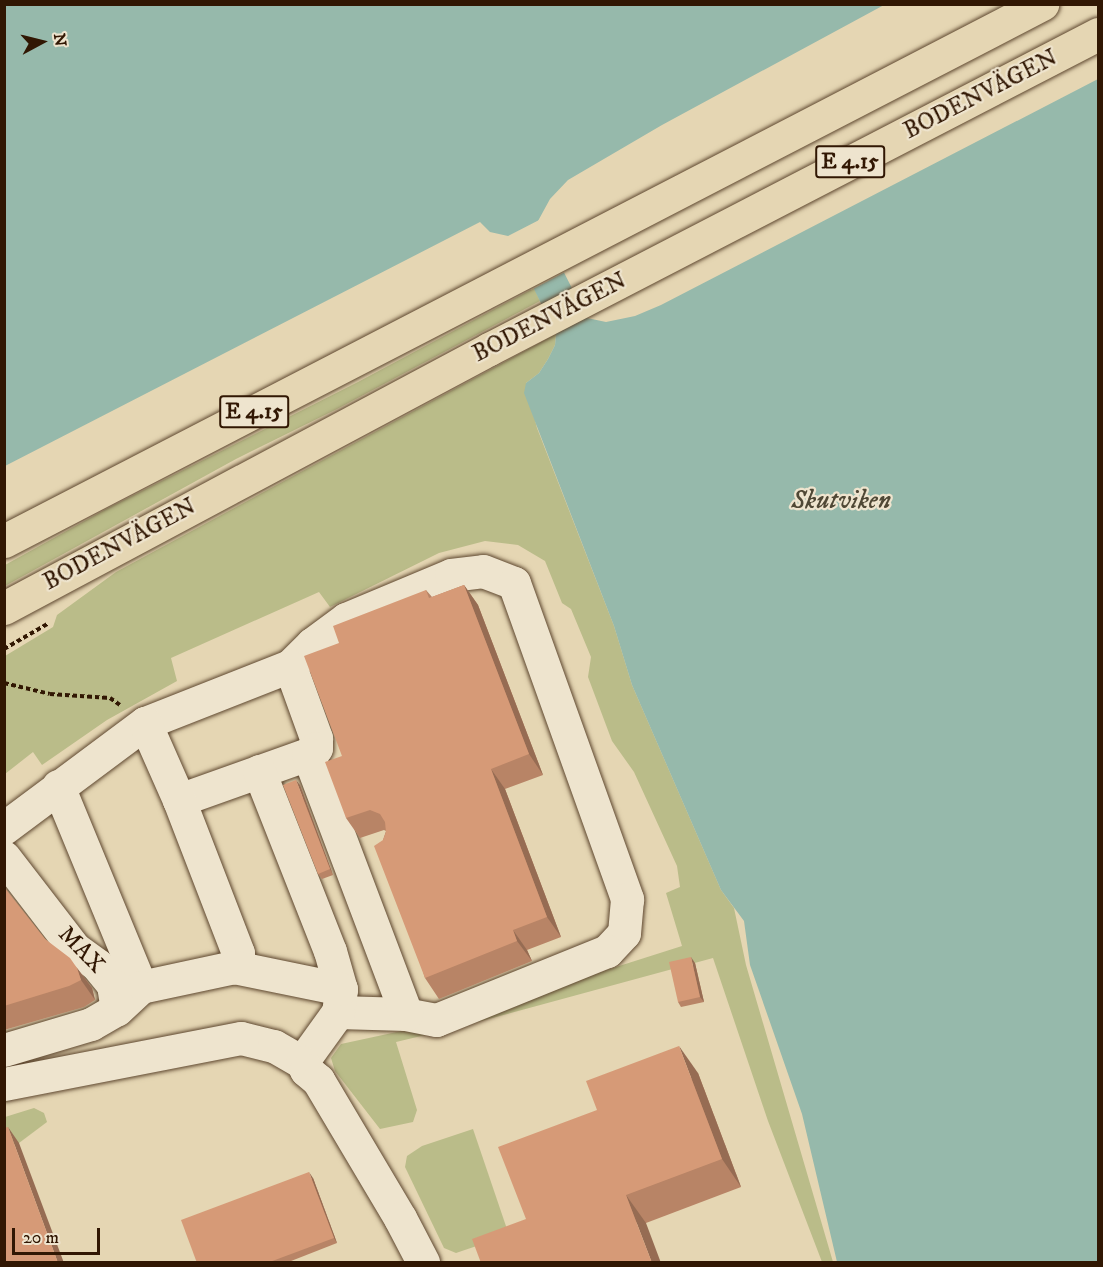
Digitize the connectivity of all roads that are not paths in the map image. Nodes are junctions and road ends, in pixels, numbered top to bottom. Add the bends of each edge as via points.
1 (1042, 4) edge
2 (1098, 34) edge
3 (4, 541) edge
4 (4, 608) edge
5 (290, 666) junction
6 (133, 714) junction
7 (308, 754) junction
8 (260, 771) junction
9 (58, 786) junction
10 (179, 800) junction
11 (4, 828) edge
12 (382, 849) edge
13 (4, 856) edge
14 (349, 862) junction
15 (234, 967) junction
16 (141, 987) junction
17 (437, 994) edge
18 (340, 1001) junction
19 (117, 1009) junction
20 (405, 1009) junction
21 (4, 1050) edge
22 (302, 1062) junction
23 (4, 1084) edge
24 (423, 1263) edge

1 - 3 main road, E 4.15
2 - 4 main road, BODENVÄGEN / E 4.15 via 602,290
5 - 6 street
5 - 7 street via 316,738 316,748
5 - 20 street via 346,619 451,575 483,571 514,583 627,899 624,933 607,951 436,1020
6 - 9 street
6 - 10 street
7 - 8 street
7 - 14 street
8 - 10 street
8 - 18 street via 330,951
9 - 11 street
9 - 16 street
10 - 15 street via 238,953
12 - 14 street
13 - 19 street, MAX via 74,948 98,964 113,985
14 - 20 street
15 - 16 street
15 - 18 street
16 - 19 street
17 - 20 street
18 - 20 street
18 - 22 street
19 - 21 street via 91,1024
22 - 23 street via 274,1046 241,1038
22 - 24 street via 318,1080 349,1131

